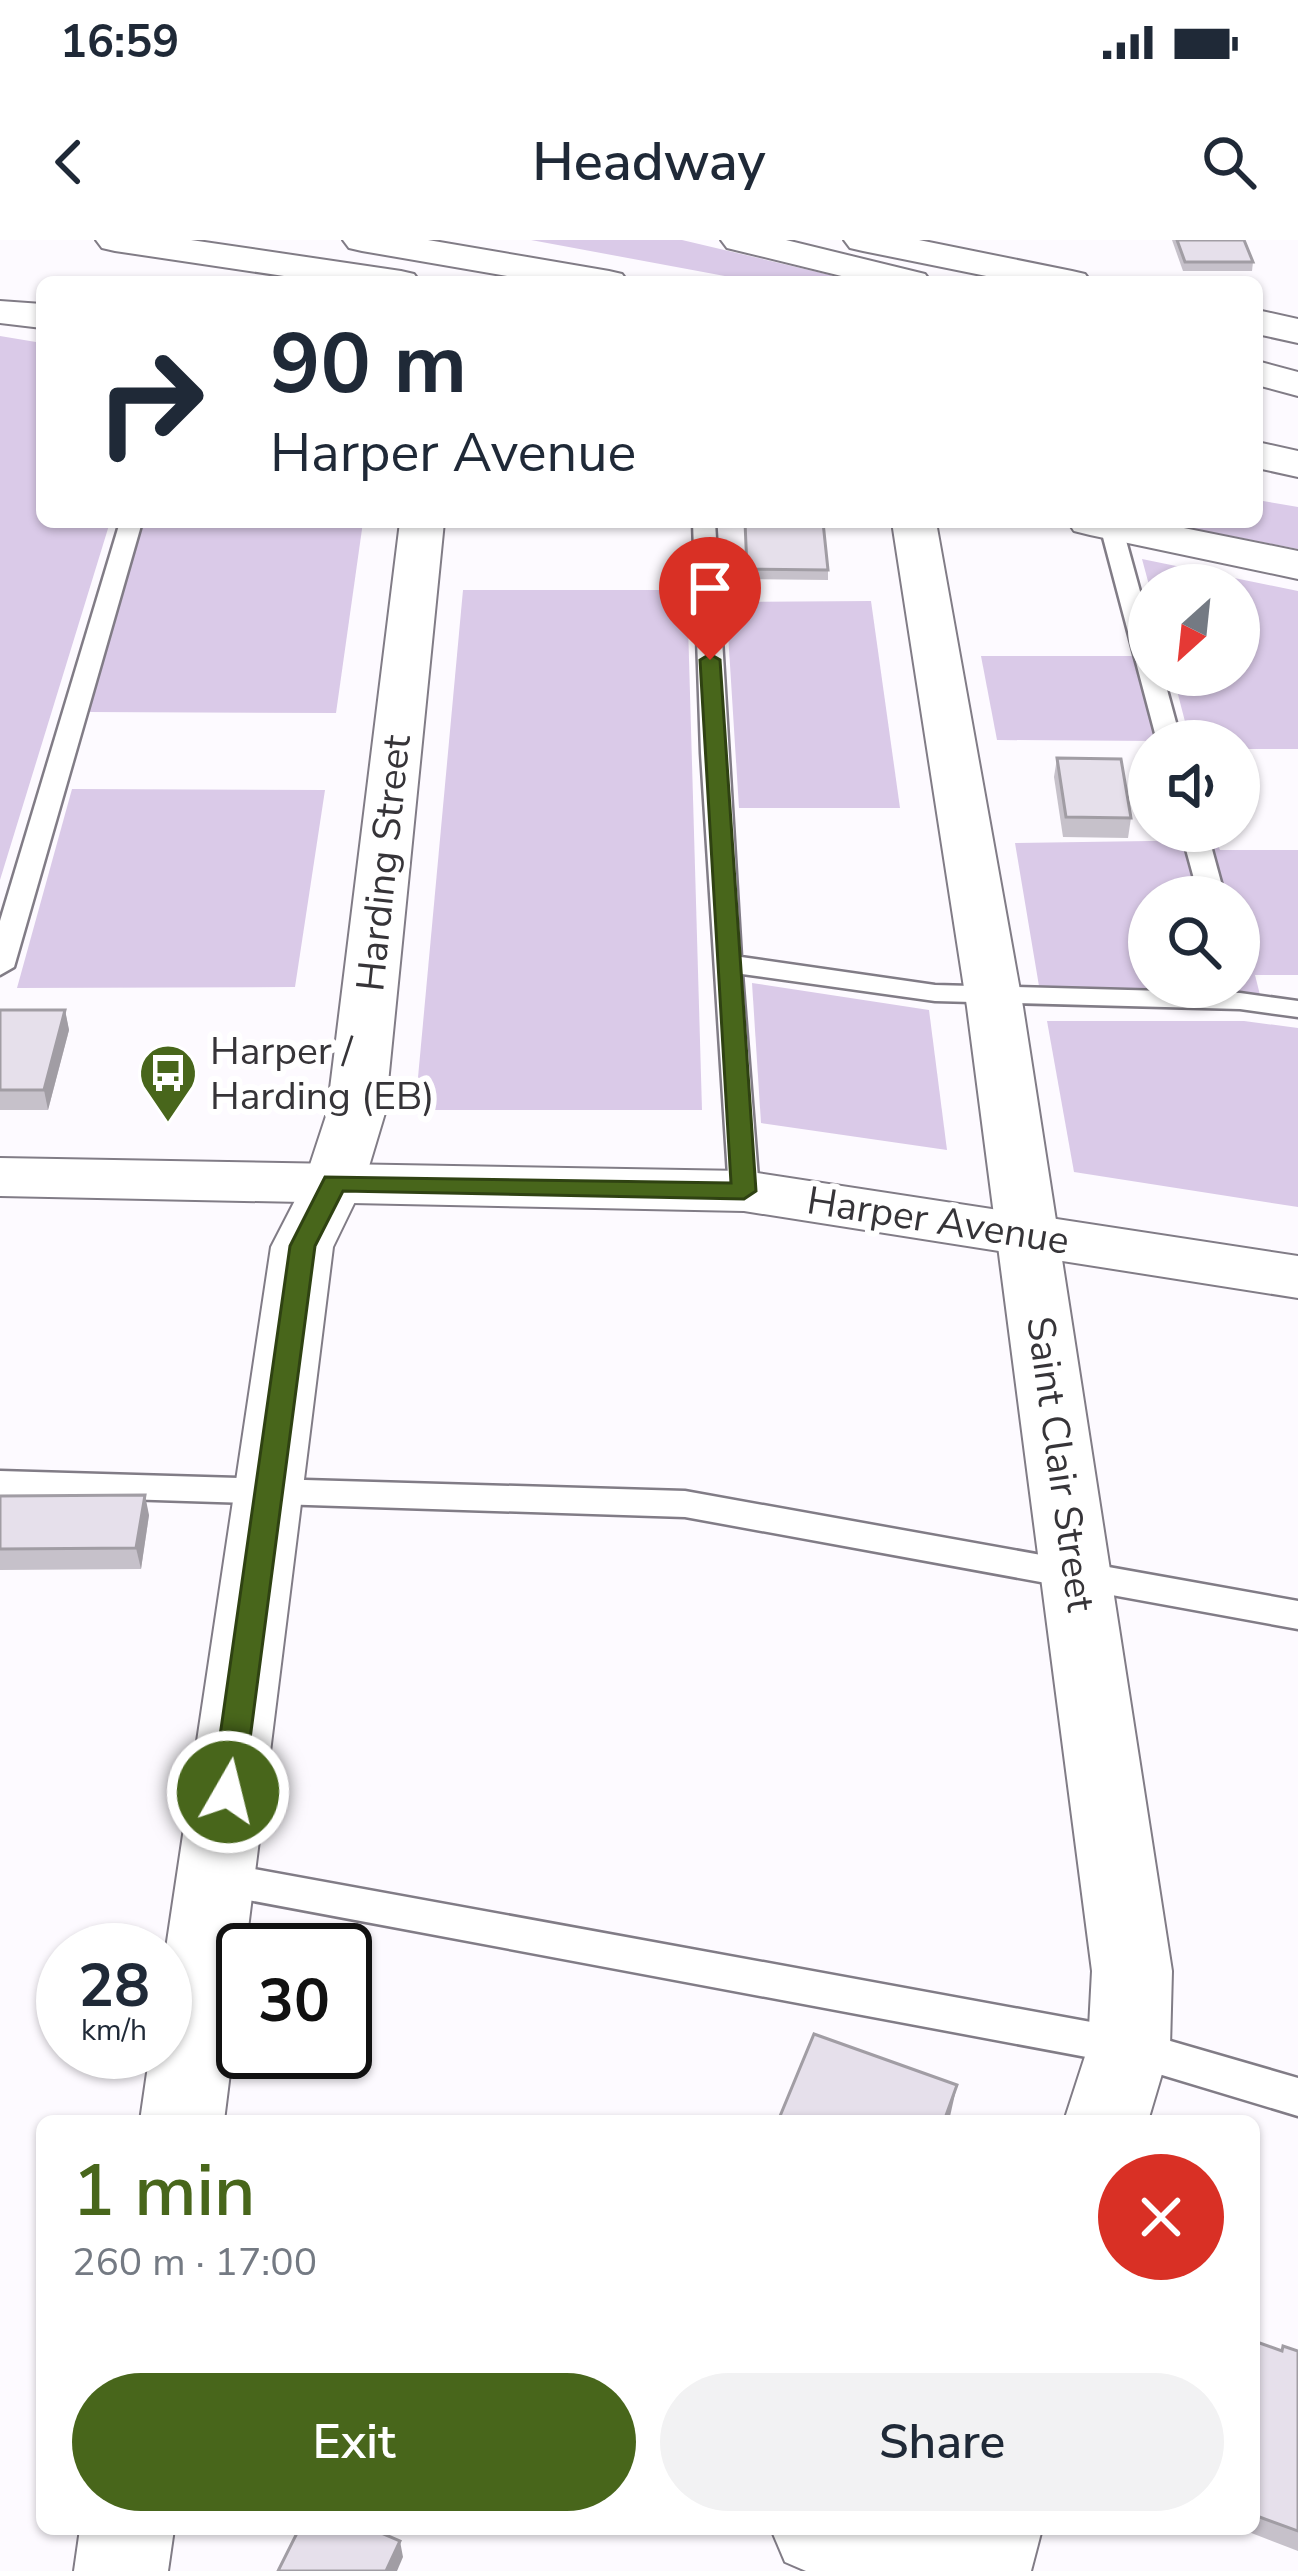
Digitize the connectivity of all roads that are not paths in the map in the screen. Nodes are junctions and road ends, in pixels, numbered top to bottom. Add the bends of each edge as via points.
1 (115, 240) edge
2 (362, 240) edge
3 (740, 240) edge
4 (867, 240) edge
5 (360, 276) edge
6 (575, 276) edge
7 (887, 276) edge
8 (1043, 276) edge
9 (1263, 323) edge
10 (1298, 331) edge
11 (1263, 375) edge
12 (1298, 384) edge
13 (1263, 413) edge
14 (1298, 421) edge
15 (1263, 456) edge
16 (1298, 464) edge
17 (1263, 481) edge
18 (1298, 487) edge
19 (129, 528) edge
20 (421, 528) edge
21 (704, 528) edge
22 (915, 528) edge
23 (1101, 528) edge
24 (1119, 528) edge
25 (1298, 565) edge
26 (1128, 606) edge
27 (729, 964) junction
28 (0, 967) edge
29 (992, 991) junction
30 (1128, 993) edge
31 (1260, 1000) edge
32 (1298, 1010) edge
33 (0, 1177) edge
34 (334, 1183) junction
35 (744, 1191) junction
36 (1028, 1234) junction
37 (1298, 1276) edge
38 (0, 1483) edge
39 (270, 1489) junction
40 (1076, 1573) junction
41 (1298, 1615) edge
42 (216, 1878) junction
43 (1129, 2047) junction
44 (1298, 2097) edge
45 (183, 2115) edge
46 (1108, 2115) edge
47 (126, 2535) edge
48 (834, 2535) edge
49 (993, 2535) edge
50 (121, 2571) edge
51 (928, 2571) edge
52 (984, 2571) edge

1 - 5 main road
2 - 6 main road
3 - 7 main road
4 - 8 main road
9 - 10 main road
11 - 12 main road
13 - 14 main road
15 - 16 main road
17 - 18 main road
19 - 28 lane
20 - 34 main road, Harding Street via 356,1113
21 - 27 lane
22 - 29 main road, Saint Clair Street
23 - 26 lane
24 - 25 main road
27 - 29 lane via 935,992
27 - 35 lane
29 - 30 lane
29 - 36 main road, Saint Clair Street
31 - 32 lane
33 - 34 main road, Harper Avenue
34 - 35 main road, Harper Avenue
34 - 39 main road, Harding Street via 302,1246
35 - 36 main road, Harper Avenue
36 - 37 main road, Harper Avenue
36 - 40 main road, Saint Clair Street
38 - 39 lane
39 - 40 lane via 685,1504
39 - 42 main road, Harding Street
40 - 41 lane
40 - 43 main road, Saint Clair Street via 1132,1971
42 - 43 lane
42 - 45 main road, Harding Street
43 - 44 lane
43 - 46 main road, Saint Clair Street
47 - 50 main road
48 - 51 main road
49 - 52 main road

